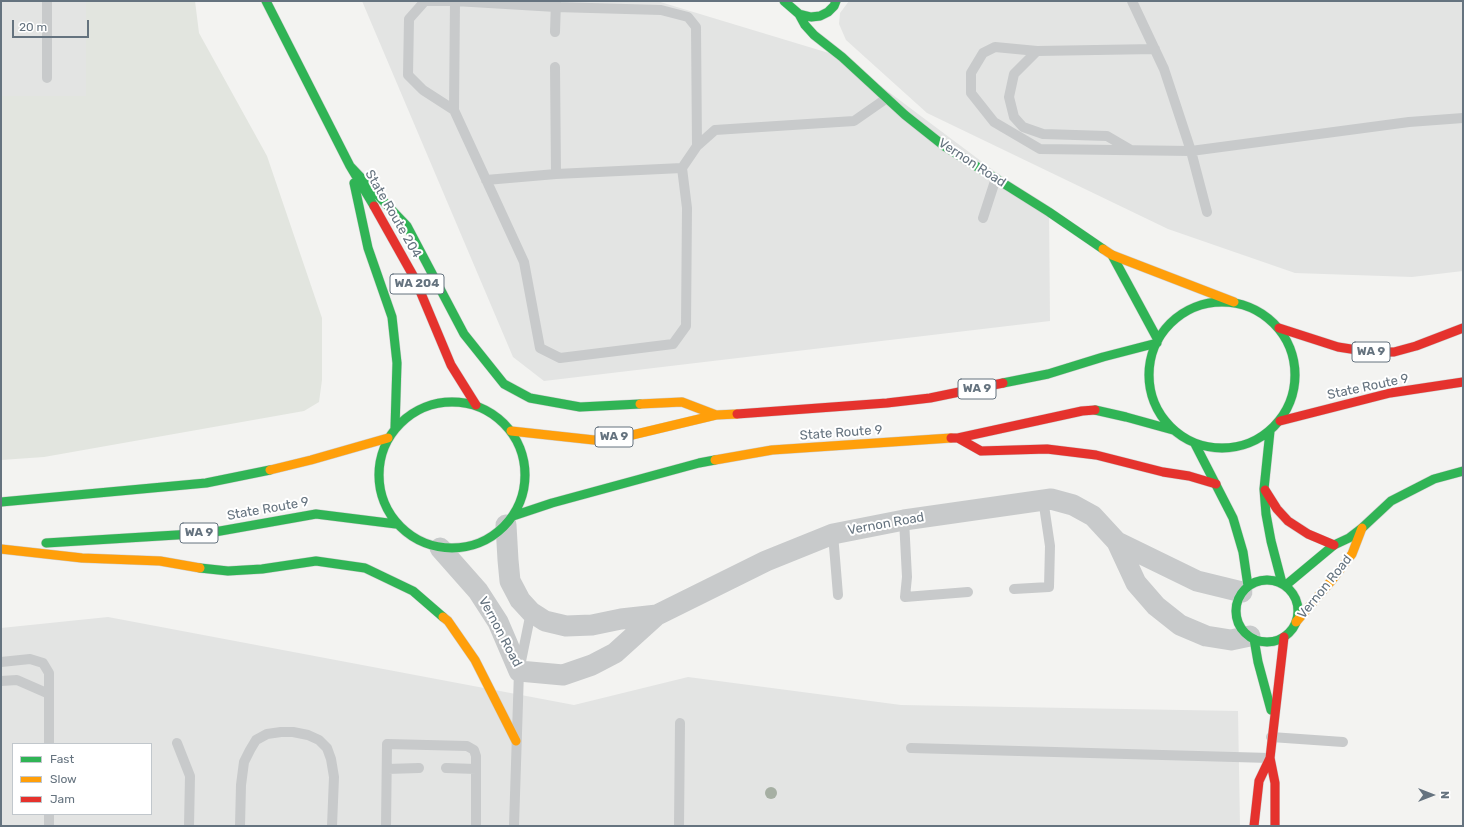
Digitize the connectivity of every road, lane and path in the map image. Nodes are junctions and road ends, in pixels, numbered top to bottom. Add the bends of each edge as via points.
1 (47, 1) edge
2 (266, 1) edge
3 (455, 1) edge
4 (784, 1) edge
5 (836, 1) edge
6 (1132, 1) edge
7 (556, 4) edge
8 (800, 14) junction
9 (555, 32) dead end
10 (835, 41) dead end
11 (1155, 49) junction
12 (1037, 51) junction
13 (842, 57) junction
14 (555, 67) dead end
15 (47, 78) dead end
16 (887, 98) junction
17 (454, 110) junction
18 (1463, 118) edge
19 (698, 146) junction
20 (1132, 150) junction
21 (1191, 151) junction
22 (350, 166) junction
23 (682, 168) junction
24 (556, 174) junction
25 (996, 178) junction
26 (486, 180) junction
27 (1207, 212) dead end
28 (983, 218) dead end
29 (1112, 255) junction
30 (1234, 302) junction
31 (1279, 328) junction
32 (1463, 328) edge
33 (1157, 341) junction
34 (1463, 382) edge
35 (476, 405) junction
36 (716, 415) junction
37 (1280, 421) junction
38 (395, 428) junction
39 (1173, 430) junction
40 (511, 431) junction
41 (1270, 431) junction
42 (388, 438) junction
43 (958, 438) junction
44 (1195, 444) junction
45 (1463, 471) edge
46 (1216, 484) junction
47 (1264, 489) junction
48 (1043, 499) junction
49 (1, 502) edge
50 (510, 520) junction
51 (904, 520) junction
52 (396, 524) junction
53 (1362, 528) junction
54 (833, 534) junction
55 (1117, 542) junction
56 (1334, 545) junction
57 (440, 548) junction
58 (1, 549) edge
59 (1284, 584) junction
60 (1014, 589) dead end
61 (1245, 589) junction
62 (968, 592) dead end
63 (838, 595) dead end
64 (531, 612) junction
65 (657, 615) junction
66 (1296, 622) junction
67 (1284, 637) junction
68 (1252, 638) junction
69 (1, 662) edge
70 (519, 671) junction
71 (1, 681) edge
72 (49, 694) junction
73 (1274, 717) junction
74 (680, 723) dead end
75 (1271, 737) junction
76 (516, 741) junction
77 (1343, 742) dead end
78 (49, 743) edge
79 (177, 743) dead end
80 (911, 748) dead end
81 (1270, 758) junction
82 (419, 768) dead end
83 (446, 768) dead end
84 (387, 769) junction
85 (476, 769) junction
86 (49, 815) edge
87 (49, 826) edge
88 (190, 826) edge
89 (240, 826) edge
90 (332, 826) edge
91 (386, 826) edge
92 (476, 826) edge
93 (514, 826) edge
94 (679, 826) edge
95 (1254, 826) edge
96 (1275, 826) edge

1 - 15 lane
2 - 22 main road, State Route 204 / WA 204
3 - 7 lane
3 - 17 lane
3 - 17 lane via 425,1 409,19 408,76 423,90
4 - 8 main road
5 - 8 main road via 829,16 811,17
6 - 11 lane
7 - 9 lane
7 - 19 lane via 661,10 688,17 696,27
8 - 13 main road, Vernon Road via 814,35
10 - 13 main road, Vernon Road
11 - 12 lane
11 - 21 lane via 1164,68
12 - 20 lane via 1014,74 1009,97 1014,117 1023,127 1043,134 1107,136
12 - 20 lane via 994,47 982,53 971,73 971,93 994,122 1040,149
13 - 16 main road, Vernon Road
14 - 24 lane
16 - 19 lane via 854,121 715,130
16 - 25 main road, Vernon Road via 904,115 944,146
17 - 26 lane
18 - 21 lane via 1409,122
19 - 23 lane
20 - 21 lane
21 - 27 lane
22 - 35 main road, State Route 204 / WA 204 via 411,272 451,365
22 - 36 main road via 407,226 464,334 504,384 530,398 580,406 682,402
22 - 38 main road, State Route 204 / WA 204 via 368,248 392,317 397,363
23 - 24 lane
23 - 26 lane via 687,208 686,326 673,344 560,358 540,348 524,262
24 - 26 lane
25 - 28 lane
25 - 29 main road, Vernon Road
29 - 30 main road, Vernon Road
29 - 33 main road, Vernon Road
30 - 31 main road, Vernon Road via 1258,311
30 - 33 main road via 1211,302 1190,309 1172,322
31 - 32 main road, WA 9 via 1338,347 1370,352 1394,352
31 - 37 main road via 1291,349 1296,374 1292,398
33 - 36 main road, State Route 9 / WA 9 via 1048,374 930,398
33 - 39 main road via 1150,365 1150,389 1158,411
34 - 37 main road, State Route 9 via 1390,393
35 - 38 main road via 454,401 432,404 412,413
35 - 40 main road via 495,416
36 - 40 main road, State Route 9 / WA 9 via 628,436 594,440
37 - 41 main road
38 - 42 main road
39 - 43 main road, State Route 9 via 1094,410
39 - 44 main road
40 - 50 main road via 520,447 525,482 521,500
41 - 44 main road via 1253,442 1234,448 1214,448
41 - 47 main road
42 - 49 main road via 276,469 206,483
42 - 52 main road via 380,459 378,482 384,505
43 - 46 main road via 981,451 1047,449 1096,455
43 - 50 main road, State Route 9 via 772,450 699,463
44 - 46 main road
45 - 53 main road, Vernon Road via 1434,479 1391,501
46 - 61 main road via 1233,518 1243,552
47 - 56 main road via 1276,509 1288,521 1308,534
47 - 59 main road via 1271,541
48 - 51 street, Vernon Road
48 - 55 street, Vernon Road via 1073,506 1093,516
48 - 60 lane via 1050,546 1048,587
50 - 57 main road via 487,540 464,548
50 - 64 street, Vernon Road via 510,581 520,600
51 - 54 street, Vernon Road
51 - 62 lane via 907,577 905,597
52 - 57 main road via 424,544
52 - 58 main road, State Route 9 / WA 9 via 316,514 209,532 45,543
53 - 56 main road, Vernon Road
53 - 66 main road, Vernon Road via 1352,554
54 - 63 lane
54 - 65 street, Vernon Road via 766,561
55 - 61 street, Vernon Road via 1197,581
55 - 68 street, Vernon Road via 1136,583 1156,606 1180,625 1206,636 1231,640
56 - 59 main road, Vernon Road
57 - 70 street, Vernon Road via 478,591 498,622
58 - 76 main road via 82,558 160,561 228,571 316,561 365,568 413,591 448,621 476,660
59 - 61 main road via 1270,579 1258,580
59 - 66 main road via 1293,592 1298,602
61 - 68 main road via 1237,603 1237,615 1241,627
64 - 65 street, Vernon Road via 545,620 566,626 592,625
64 - 70 lane
65 - 70 street, Vernon Road via 615,653 592,665 563,675
66 - 67 main road
67 - 68 main road via 1270,642
67 - 73 main road
68 - 73 main road
69 - 72 lane via 30,659 43,663 49,674
70 - 76 lane
71 - 72 lane via 17,680
72 - 78 lane
73 - 75 main road
74 - 94 lane
75 - 77 lane
75 - 81 main road
76 - 93 lane
79 - 88 lane via 190,776
80 - 81 lane
81 - 95 main road via 1259,781
81 - 96 main road via 1275,783
82 - 84 lane
83 - 85 lane
84 - 85 lane via 387,744 467,746 474,750
84 - 91 lane
85 - 92 lane
86 - 87 lane
89 - 90 lane via 244,762 250,750 256,740 267,734 293,732 314,737 327,748 334,777

